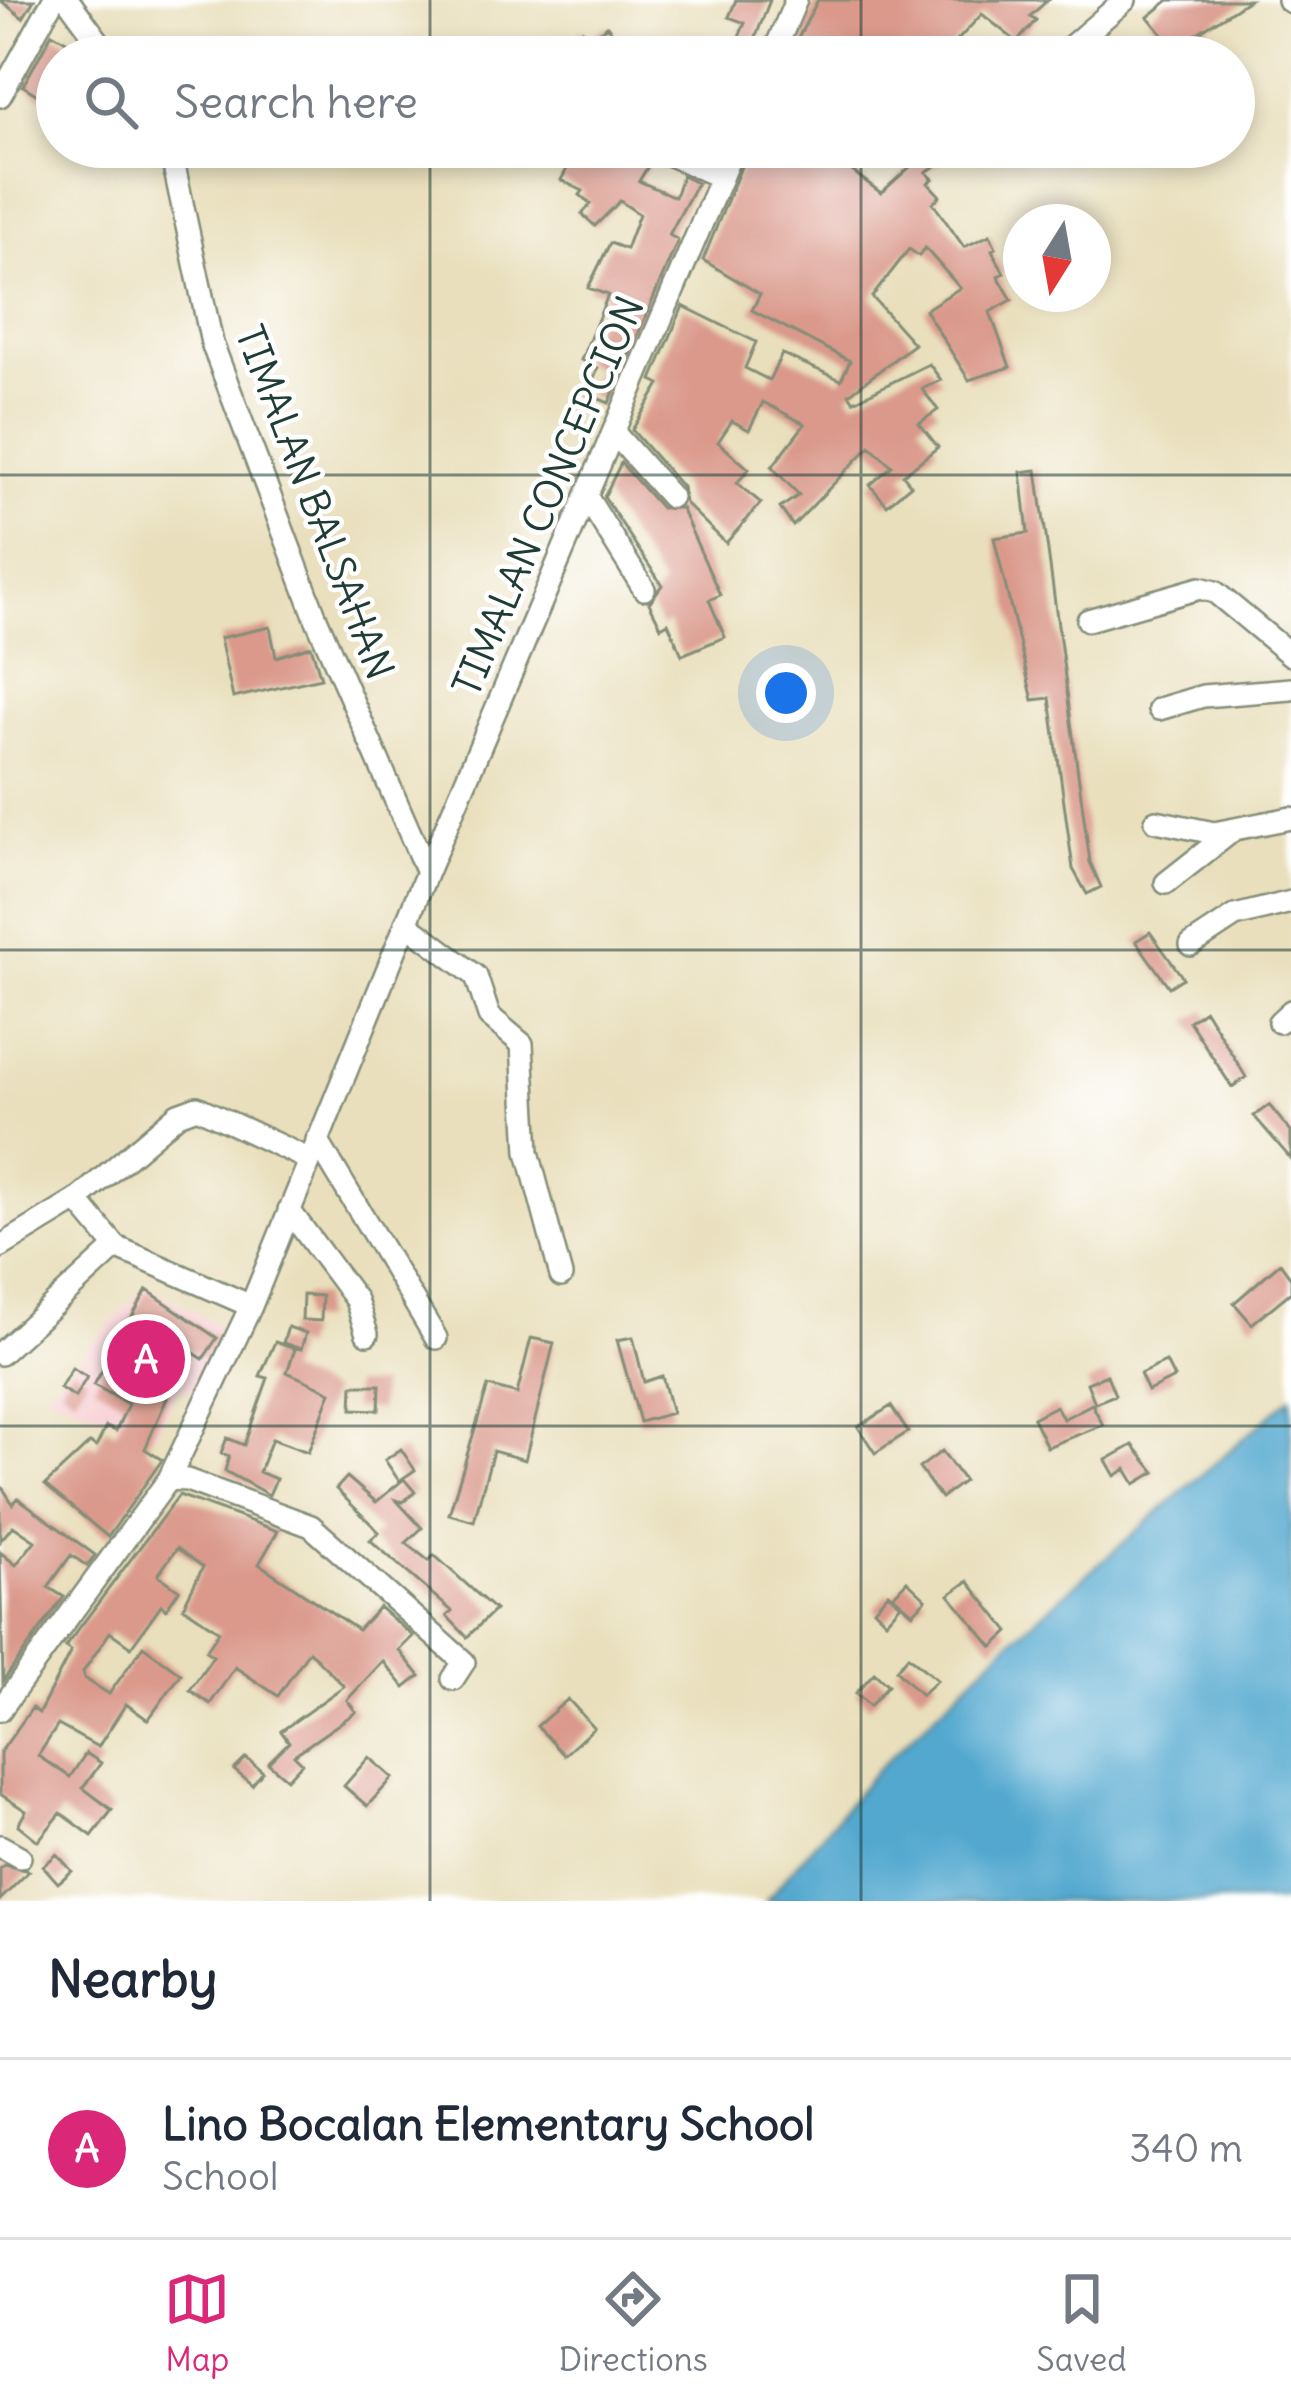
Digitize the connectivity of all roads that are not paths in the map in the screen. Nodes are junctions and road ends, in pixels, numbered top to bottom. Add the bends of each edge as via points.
1 (53, 0) edge
2 (68, 0) edge
3 (796, 0) edge
4 (1125, 0) edge
5 (95, 36) edge
6 (781, 36) edge
7 (1083, 36) edge
8 (0, 96) edge
9 (174, 168) edge
10 (701, 168) edge
11 (726, 168) edge
12 (722, 177) junction
13 (615, 434) junction
14 (671, 497) dead end
15 (588, 499) junction
16 (644, 590) dead end
17 (1088, 620) dead end
18 (1291, 656) edge
19 (1291, 689) edge
20 (1159, 709) dead end
21 (1291, 818) edge
22 (1156, 821) dead end
23 (1232, 830) junction
24 (427, 872) junction
25 (1166, 883) dead end
26 (1291, 902) edge
27 (406, 923) junction
28 (1190, 945) dead end
29 (314, 1150) junction
30 (77, 1200) junction
31 (289, 1210) junction
32 (0, 1247) edge
33 (116, 1247) junction
34 (561, 1276) dead end
35 (251, 1306) junction
36 (367, 1334) dead end
37 (436, 1338) dead end
38 (0, 1354) edge
39 (169, 1479) junction
40 (452, 1678) dead end
41 (0, 1711) edge

1 - 8 street
2 - 5 street
3 - 6 street
4 - 7 street
9 - 24 street, TIMALAN BALSAHAN via 212,343 316,618
10 - 12 street
11 - 12 street, TIMALAN CONCEPCION
12 - 13 street, TIMALAN CONCEPCION
13 - 14 street
13 - 15 street, TIMALAN CONCEPCION
15 - 16 street
15 - 24 street, TIMALAN CONCEPCION
17 - 18 street via 1200,588
19 - 20 street via 1203,696
21 - 23 street
22 - 23 street
23 - 25 street
24 - 27 street, TIMALAN CONCEPCION
26 - 28 street via 1235,916
27 - 29 street, TIMALAN CONCEPCION
27 - 34 street via 476,976 489,1016 521,1044 528,1153
29 - 30 street via 197,1107 178,1114
29 - 31 street, TIMALAN CONCEPCION
29 - 37 street
30 - 32 street
30 - 33 street
31 - 35 street, TIMALAN CONCEPCION
31 - 36 street via 356,1300
33 - 35 street
33 - 38 street
35 - 39 street, TIMALAN CONCEPCION
39 - 40 street via 310,1526 464,1662
39 - 41 street, TIMALAN CONCEPCION

